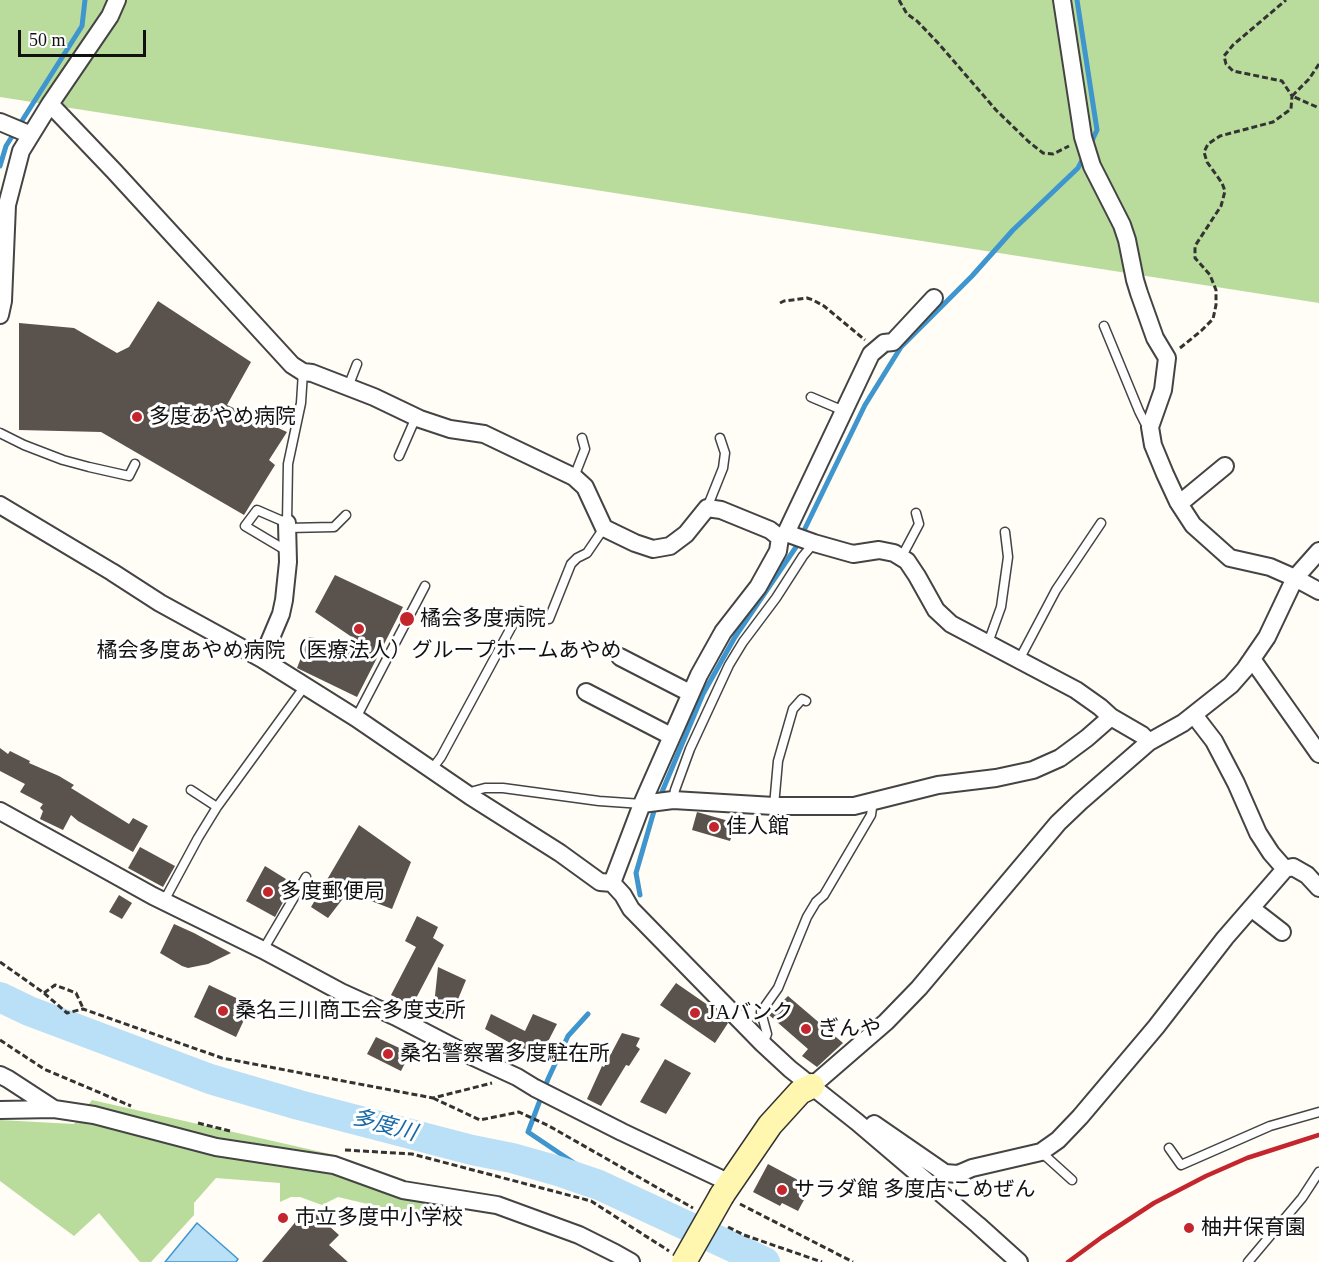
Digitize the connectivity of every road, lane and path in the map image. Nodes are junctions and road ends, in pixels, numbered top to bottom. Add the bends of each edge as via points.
1 (117, 0) edge
2 (899, 0) edge
3 (1062, 0) edge
4 (1286, 0) edge
5 (1319, 64) edge
6 (1292, 96) junction
7 (50, 104) junction
8 (1319, 108) edge
9 (3, 123) edge
10 (30, 135) junction
11 (1083, 137) junction
12 (934, 298) dead end
13 (780, 303) dead end
14 (0, 315) edge
15 (1104, 326) dead end
16 (874, 351) junction
17 (1167, 358) junction
18 (357, 364) dead end
19 (303, 372) junction
20 (348, 387) junction
21 (811, 397) dead end
22 (844, 411) junction
23 (416, 417) junction
24 (1150, 426) junction
25 (0, 434) edge
26 (582, 438) dead end
27 (720, 438) dead end
28 (399, 456) dead end
29 (135, 464) dead end
30 (1225, 466) dead end
31 (574, 477) junction
32 (1178, 502) junction
33 (0, 505) edge
34 (707, 508) junction
35 (916, 513) dead end
36 (346, 515) dead end
37 (1101, 522) dead end
38 (287, 525) junction
39 (604, 528) junction
40 (1005, 532) dead end
41 (783, 535) junction
42 (814, 543) junction
43 (288, 551) junction
44 (1319, 551) edge
45 (901, 558) junction
46 (1295, 578) junction
47 (425, 586) dead end
48 (1319, 591) edge
49 (988, 643) junction
50 (620, 657) dead end
51 (262, 659) junction
52 (1252, 659) junction
53 (1019, 660) junction
54 (305, 686) junction
55 (586, 692) dead end
56 (690, 693) junction
57 (806, 701) dead end
58 (1194, 715) junction
59 (1110, 717) junction
60 (356, 718) junction
61 (671, 736) junction
62 (1149, 742) junction
63 (1319, 754) edge
64 (432, 769) junction
65 (191, 790) dead end
66 (470, 796) junction
67 (673, 800) junction
68 (873, 801) junction
69 (642, 804) junction
70 (774, 806) junction
71 (217, 807) junction
72 (0, 811) edge
73 (1285, 869) junction
74 (1313, 869) edge
75 (306, 877) dead end
76 (612, 883) junction
77 (1319, 888) edge
78 (164, 901) junction
79 (1251, 908) junction
80 (1282, 932) dead end
81 (263, 950) junction
82 (0, 962) edge
83 (44, 993) junction
84 (83, 1009) junction
85 (763, 1044) junction
86 (0, 1075) edge
87 (517, 1077) junction
88 (812, 1086) junction
89 (433, 1098) junction
90 (54, 1109) junction
91 (0, 1110) edge
92 (1319, 1112) edge
93 (857, 1122) junction
94 (1169, 1148) dead end
95 (1041, 1152) junction
96 (1319, 1172) edge
97 (1072, 1180) dead end
98 (726, 1189) junction
99 (702, 1212) dead end
100 (723, 1224) dead end
101 (631, 1262) edge
102 (684, 1262) edge
103 (822, 1262) edge
104 (853, 1262) edge
105 (1019, 1262) edge
106 (1248, 1262) edge

1 - 7 street via 111,16
2 - 11 path via 907,14 939,44 996,110 1043,153 1063,150
3 - 11 street
4 - 6 path via 1224,56 1233,71 1282,81
5 - 6 path
6 - 8 path
6 - 17 path via 1290,109 1273,123 1220,135 1204,152 1225,191 1221,206 1195,246 1195,258 1210,275 1216,290 1216,304 1213,319
7 - 10 street
7 - 19 street via 292,365
9 - 10 street
10 - 14 street via 21,151 7,205
11 - 17 street via 1092,166 1122,225 1139,292 1155,338
12 - 16 street via 893,342
13 - 16 path via 813,300 856,332
15 - 24 lane via 1139,411
16 - 22 street
17 - 24 street via 1163,390
18 - 20 lane
19 - 20 street
19 - 38 lane via 301,403 288,464
20 - 23 street
21 - 22 lane
22 - 41 street
23 - 28 lane
23 - 31 street via 450,429 484,434
24 - 32 street via 1153,445
25 - 29 lane via 63,460 129,476
26 - 31 lane via 585,449
27 - 34 lane via 723,468
30 - 32 street
31 - 39 street via 585,487
32 - 46 street via 1193,525 1230,558 1270,567
33 - 51 street via 160,603
34 - 39 street via 686,534 670,546 653,549
34 - 41 street
35 - 45 lane via 919,524
36 - 38 lane via 334,527
37 - 53 lane via 1056,590
38 - 43 street
38 - 43 lane via 257,510 245,526
39 - 64 lane via 587,553 571,564 549,619 520,611
40 - 49 lane via 1008,557 1001,607
41 - 42 street
41 - 56 street via 758,586 723,632
42 - 45 street via 853,554 879,550
42 - 67 lane via 729,665 690,748
43 - 51 street via 281,614
44 - 46 street
45 - 49 street via 907,561 936,610 951,624
46 - 48 street
46 - 52 street
47 - 60 lane
49 - 53 street
50 - 56 street
51 - 54 street
52 - 58 street via 1231,685
52 - 63 street
53 - 59 street via 1076,690
54 - 60 street
54 - 71 lane
55 - 61 street
56 - 61 street
57 - 70 lane via 802,699 793,709 778,761
58 - 62 street
58 - 73 street via 1214,741 1258,833
59 - 62 street
59 - 68 street via 1060,758 1033,770 938,785
60 - 64 street
61 - 69 street
62 - 88 street via 1058,823 919,988
64 - 66 street
65 - 71 lane
66 - 69 lane via 474,791 502,788
66 - 76 street via 600,882
67 - 69 street
67 - 70 street
68 - 70 street via 854,806
68 - 85 lane via 871,815 807,917 777,988 761,1012 767,1034
69 - 76 street
71 - 78 lane
72 - 78 street
73 - 74 street
73 - 79 street
74 - 77 street
75 - 81 lane
76 - 85 street via 631,909
78 - 81 street
79 - 80 street
79 - 95 street via 1080,1117
81 - 87 street
82 - 83 path
83 - 84 path via 67,1013
83 - 84 path via 55,985 76,993
84 - 89 path via 222,1058
85 - 88 street
86 - 90 street
87 - 89 path
87 - 98 street
88 - 93 street
88 - 98 street via 800,1092 770,1125
89 - 99 path via 480,1120 519,1112
90 - 91 street
90 - 101 street via 94,1115 216,1147 334,1165 403,1190 497,1205 579,1235
92 - 94 lane via 1270,1126 1181,1165
93 - 95 street via 874,1124 945,1173 958,1174
93 - 105 street
95 - 97 lane
96 - 106 lane
98 - 102 street, bridge
98 - 104 path
100 - 103 path

